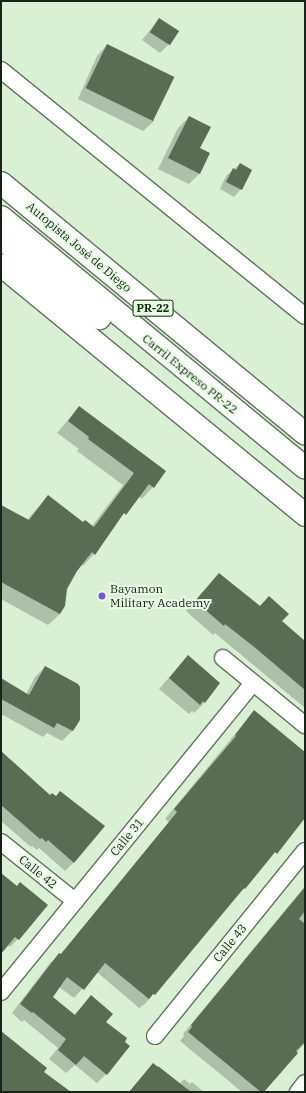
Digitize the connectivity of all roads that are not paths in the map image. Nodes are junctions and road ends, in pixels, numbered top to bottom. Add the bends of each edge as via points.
1 (1, 70) edge
2 (1, 183) edge
3 (1, 217) edge
4 (1, 238) edge
5 (1, 265) edge
6 (305, 316) edge
7 (305, 434) edge
8 (305, 468) edge
9 (305, 481) edge
10 (305, 515) edge
11 (223, 658) dead end
12 (253, 683) junction
13 (305, 725) edge
14 (1, 842) edge
15 (305, 851) edge
16 (75, 901) junction
17 (1, 992) edge
18 (155, 1036) dead end
19 (305, 1083) edge
20 (298, 1092) edge

1 - 6 street
2 - 7 highway, Autopista José de Diego / PR-22
3 - 8 highway, Carril Expreso PR-22
4 - 9 highway, Carril Expreso PR-22
5 - 10 highway
11 - 12 street
12 - 13 street
12 - 16 street, Calle 31
14 - 16 street, Calle 42
15 - 18 street, Calle 43
16 - 17 street, Calle 31
19 - 20 street

